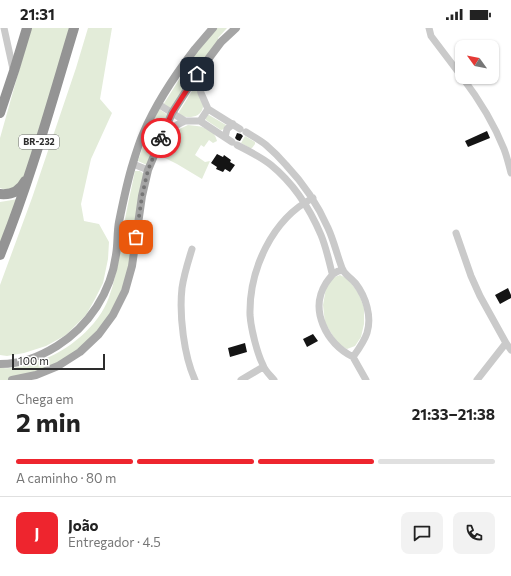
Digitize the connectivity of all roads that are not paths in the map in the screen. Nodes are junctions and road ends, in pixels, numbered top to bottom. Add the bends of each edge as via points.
1 (4, 28) edge
2 (27, 28) edge
3 (74, 28) edge
4 (213, 28) edge
5 (236, 28) edge
6 (429, 28) edge
7 (455, 68) edge
8 (14, 71) junction
9 (197, 74) junction
10 (468, 84) edge
11 (158, 104) junction
12 (208, 109) junction
13 (0, 113) edge
14 (172, 113) junction
15 (184, 121) junction
16 (200, 121) junction
17 (232, 124) junction
18 (224, 137) junction
19 (160, 140) junction
20 (259, 140) junction
21 (508, 149) edge
22 (251, 151) junction
23 (133, 164) junction
24 (148, 170) junction
25 (30, 172) junction
26 (511, 173) edge
27 (0, 194) edge
28 (313, 198) junction
29 (304, 203) junction
30 (456, 233) dead end
31 (192, 249) dead end
32 (0, 255) edge
33 (342, 270) junction
34 (332, 273) junction
35 (506, 343) junction
36 (511, 350) edge
37 (353, 357) junction
38 (0, 364) edge
39 (263, 367) junction
40 (12, 380) edge
41 (195, 380) edge
42 (241, 380) edge
43 (274, 380) edge
44 (366, 380) edge
45 (477, 380) edge

1 - 8 street
2 - 8 highway
3 - 25 highway, BR-232
4 - 11 main road via 184,64
5 - 9 main road via 221,42
6 - 7 street via 431,36
8 - 13 highway
9 - 12 street
9 - 14 main road
10 - 21 street
11 - 14 street
11 - 23 main road via 143,134
12 - 16 street
12 - 17 street
14 - 15 street
14 - 19 main road
15 - 16 street
15 - 19 street via 171,128
16 - 18 street
17 - 18 street
17 - 20 street
18 - 22 street
19 - 24 main road
20 - 22 street via 257,147
20 - 28 street via 299,178
21 - 26 street
22 - 29 street via 285,178
23 - 24 street
23 - 38 main road via 119,223 114,268 102,300 67,340 44,354 21,362
24 - 40 main road via 132,266 125,291 113,315 99,334 80,352 58,366 36,375
25 - 27 highway via 18,189 12,193
25 - 32 highway, BR-232
28 - 29 street
28 - 33 street via 334,242
29 - 34 street via 321,236
29 - 39 street via 292,212 272,237 254,276 250,316
30 - 35 street via 480,296
31 - 41 street via 182,288 181,305 185,346
33 - 34 street
33 - 37 street via 358,286 367,306 367,332
34 - 37 street via 320,298 321,322 332,341 344,353
35 - 36 street
35 - 45 street
37 - 44 street
39 - 42 street
39 - 43 street

